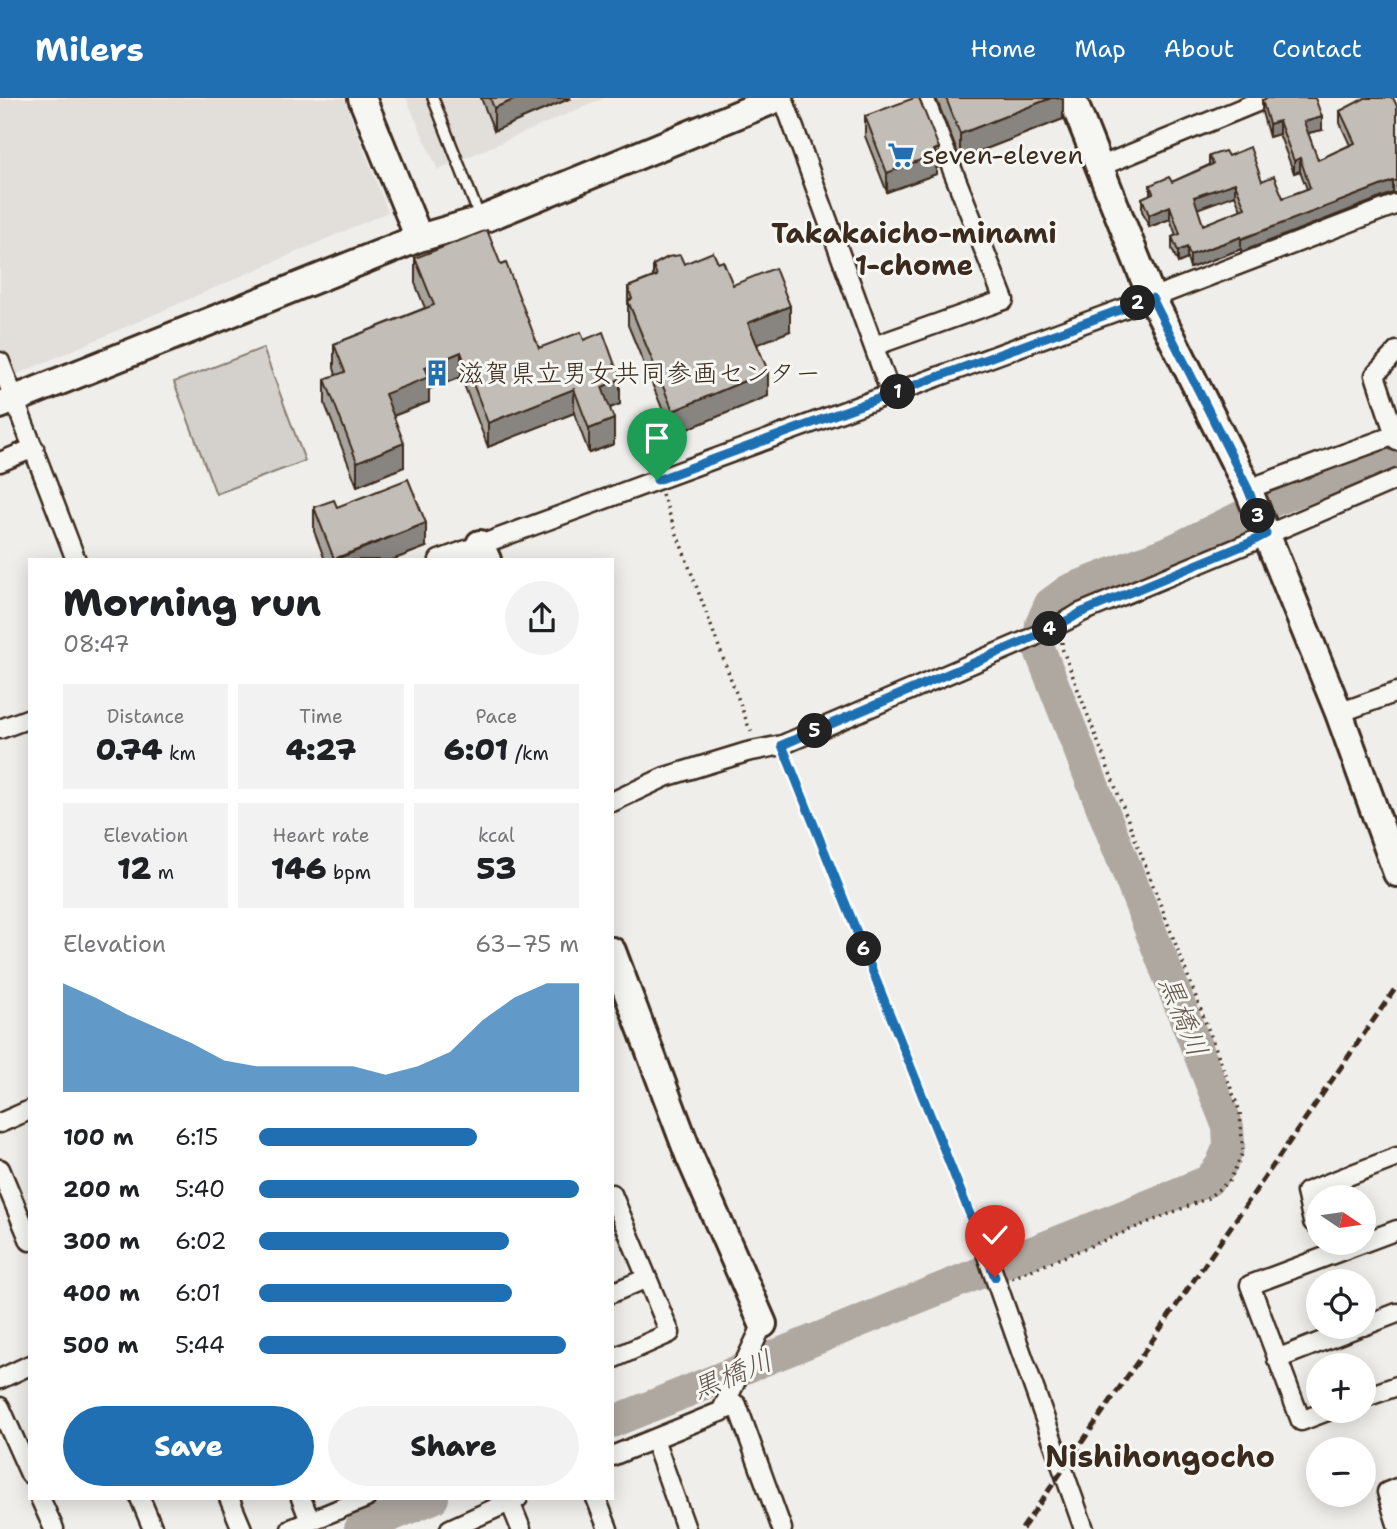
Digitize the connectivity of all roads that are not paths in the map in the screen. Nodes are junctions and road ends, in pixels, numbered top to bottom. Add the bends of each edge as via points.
1 (362, 98) edge
2 (433, 98) edge
3 (781, 98) edge
4 (924, 98) edge
5 (1072, 98) edge
6 (1267, 98) edge
7 (1100, 167) junction
8 (1397, 204) edge
9 (481, 220) junction
10 (419, 238) junction
11 (1152, 298) junction
12 (874, 346) junction
13 (1397, 351) edge
14 (0, 362) edge
15 (891, 394) junction
16 (7, 401) edge
17 (1396, 438) edge
18 (34, 448) junction
19 (0, 462) edge
20 (1397, 479) edge
21 (1248, 489) junction
22 (1266, 534) junction
23 (484, 552) edge
24 (75, 558) edge
25 (450, 558) edge
26 (1397, 692) edge
27 (1339, 713) junction
28 (28, 719) edge
29 (0, 729) edge
30 (614, 801) edge
31 (1397, 873) edge
32 (614, 956) edge
33 (28, 1111) edge
34 (0, 1123) edge
35 (1397, 1157) edge
36 (0, 1169) edge
37 (1324, 1185) edge
38 (617, 1220) edge
39 (1397, 1230) edge
40 (28, 1236) edge
41 (985, 1250) road end
42 (647, 1278) junction
43 (614, 1292) edge
44 (1397, 1313) edge
45 (1376, 1321) edge
46 (763, 1324) joint
47 (1329, 1339) edge
48 (614, 1358) edge
49 (1277, 1359) junction
50 (28, 1366) edge
51 (0, 1379) edge
52 (1397, 1385) edge
53 (1376, 1393) edge
54 (0, 1407) edge
55 (721, 1412) junction
56 (1306, 1420) edge
57 (654, 1439) junction
58 (614, 1455) edge
59 (28, 1470) edge
60 (1397, 1489) edge
61 (41, 1500) edge
62 (141, 1500) edge
63 (230, 1500) edge
64 (302, 1500) edge
65 (361, 1500) edge
66 (514, 1500) edge
67 (597, 1500) edge
68 (310, 1521) junction
69 (1397, 1524) edge
70 (54, 1529) edge
71 (153, 1529) edge
72 (242, 1529) edge
73 (291, 1529) edge
74 (450, 1529) edge
75 (521, 1529) edge
76 (608, 1529) edge
77 (686, 1529) edge
78 (782, 1529) edge
79 (1084, 1529) edge

1 - 10 street
2 - 9 lane
3 - 9 street
3 - 12 street
4 - 12 street via 1004,300
5 - 7 street
6 - 7 street
7 - 11 street
8 - 11 street
9 - 10 street
10 - 16 street
11 - 15 street
11 - 21 street
12 - 15 street
13 - 17 street via 1375,375
14 - 16 street
15 - 23 street via 657,480
16 - 18 street
17 - 21 street
18 - 19 street
18 - 24 street
20 - 22 street
21 - 22 street
22 - 27 street
22 - 30 street via 782,745 665,777
23 - 25 street
26 - 27 street
27 - 31 street
28 - 29 street
32 - 46 street via 690,1154
33 - 34 street
35 - 37 street
36 - 40 street
38 - 42 street
39 - 49 street via 1250,1285
41 - 79 street
42 - 43 street
42 - 48 street via 670,1334
44 - 45 street
46 - 55 street
47 - 49 street
49 - 56 street via 1300,1422
50 - 51 street
52 - 53 street
54 - 59 street
55 - 57 street
55 - 78 street via 737,1405
57 - 58 street
57 - 77 street
60 - 69 street via 1387,1492
61 - 70 street
62 - 71 street
63 - 72 street
64 - 68 street
65 - 68 street
66 - 74 street
66 - 75 street
67 - 76 street
68 - 73 street

